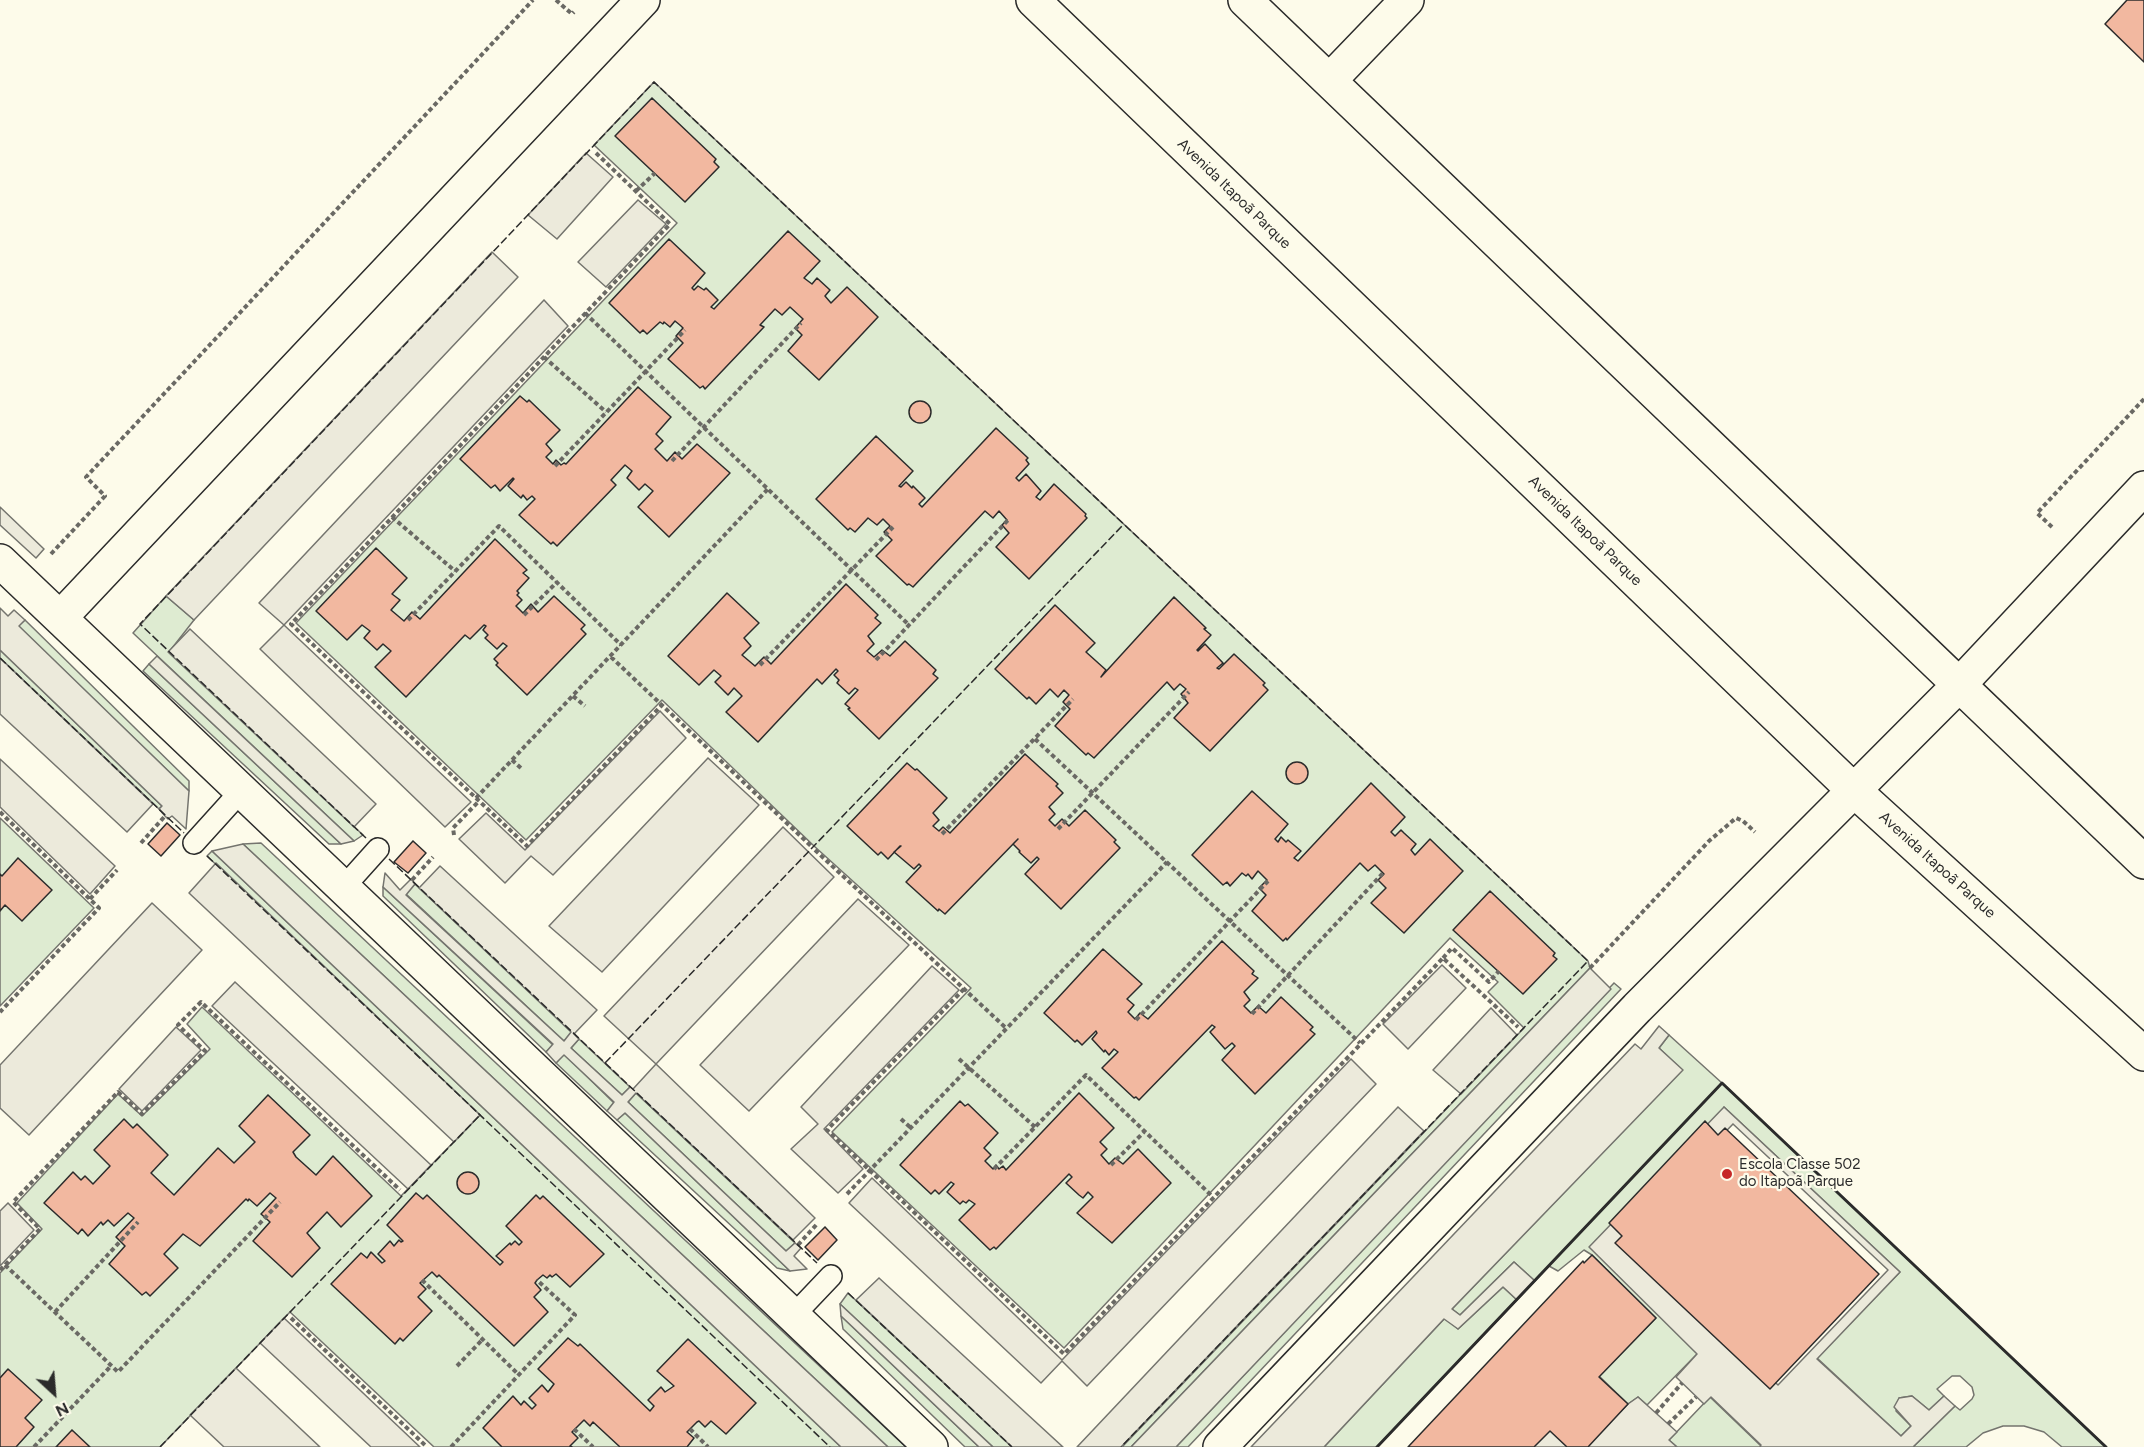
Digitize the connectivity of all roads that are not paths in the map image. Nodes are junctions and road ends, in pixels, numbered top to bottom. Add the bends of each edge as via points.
1 (643, 0) edge
2 (1033, 0) edge
3 (1245, 0) edge
4 (1407, 0) edge
5 (1329, 80) junction
6 (2144, 488) edge
7 (0, 561) edge
8 (60, 618) junction
9 (1959, 685) junction
10 (1855, 790) junction
11 (242, 791) junction
12 (194, 843) dead end
13 (378, 849) dead end
14 (2144, 862) edge
15 (343, 888) junction
16 (2144, 1054) edge
17 (831, 1276) dead end
18 (793, 1316) junction
19 (931, 1447) edge
20 (1220, 1447) edge

1 - 8 street
2 - 10 street, Avenida Itapoã Parque
3 - 5 street
4 - 5 street
5 - 9 street
6 - 9 street
7 - 8 street
8 - 11 street
9 - 10 street
9 - 14 street
10 - 16 street, Avenida Itapoã Parque
10 - 20 street via 1637,1008
11 - 12 lane
11 - 15 street
13 - 15 lane
15 - 18 street
17 - 18 lane
18 - 19 street

